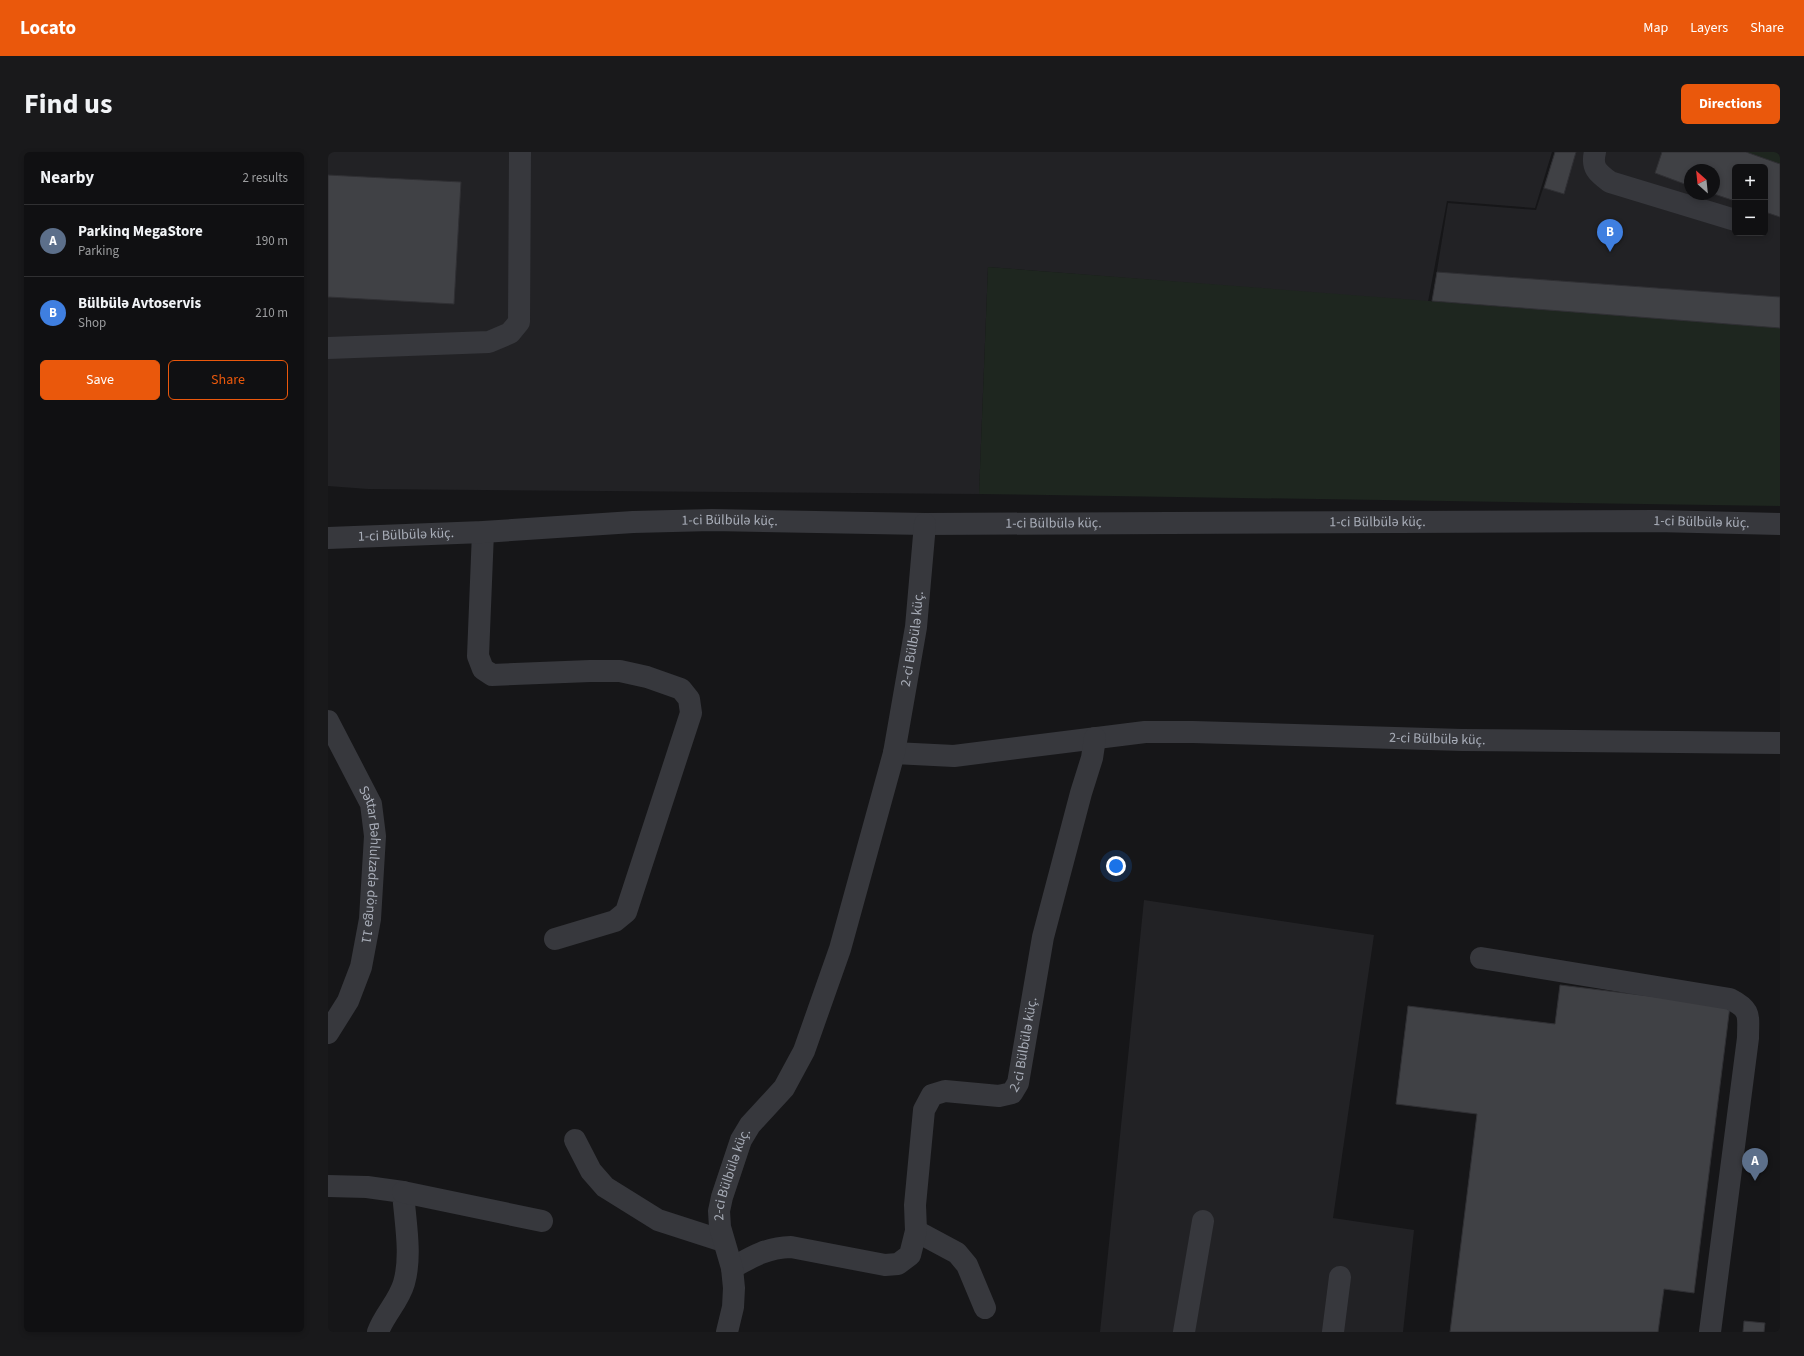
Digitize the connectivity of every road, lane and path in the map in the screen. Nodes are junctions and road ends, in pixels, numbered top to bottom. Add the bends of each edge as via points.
1 (520, 152) edge
2 (1595, 152) edge
3 (1732, 219) edge
4 (328, 348) edge
5 (925, 524) junction
6 (1780, 524) edge
7 (483, 532) junction
8 (328, 538) edge
9 (328, 721) edge
10 (1095, 738) junction
11 (1780, 743) edge
12 (894, 753) junction
13 (556, 939) dead end
14 (1481, 958) dead end
15 (328, 1033) edge
16 (575, 1140) dead end
17 (328, 1186) edge
18 (403, 1192) junction
19 (542, 1221) dead end
20 (1203, 1221) dead end
21 (916, 1231) junction
22 (723, 1241) junction
23 (732, 1268) junction
24 (1340, 1277) dead end
25 (985, 1308) dead end
26 (378, 1332) edge
27 (727, 1332) edge
28 (1184, 1332) edge
29 (1333, 1332) edge
30 (1710, 1332) edge

1 - 4 street via 519,322 510,333 489,342
2 - 3 street via 1593,161 1599,174 1610,182
5 - 6 street, 1-ci Bülbülə küç. via 1648,521
5 - 7 street, 1-ci Bülbülə küç. via 712,520
5 - 12 street, 2-ci Bülbülə küç. via 916,627
7 - 8 street, 1-ci Bülbülə küç.
7 - 13 street via 478,656 483,669 492,675 620,671 648,677 681,689 689,699 691,713 626,912 615,921
9 - 15 street, Səttar Bəhlulzadə döngə 11 via 370,804 375,836 370,919 360,967 348,1001
10 - 11 street, 2-ci Bülbülə küç. via 1145,732 1193,732 1462,740
10 - 12 street, 2-ci Bülbülə küç. via 954,756
10 - 21 street, 2-ci Bülbülə küç. via 1092,758 1043,937 1018,1083 1012,1093 999,1096 945,1091 932,1096 924,1110 915,1205
12 - 22 street, 2-ci Bülbülə küç. via 840,949 804,1051 784,1088 750,1125 736,1152 719,1211
14 - 30 street via 1730,999 1743,1005 1748,1016 1748,1038
16 - 22 street via 592,1171 605,1187 658,1220
17 - 18 street via 367,1187
18 - 19 street
18 - 26 street via 406,1270 403,1285
20 - 28 street
21 - 23 street, 2-ci Bülbülə küç. via 910,1255 898,1264 885,1265 791,1247 759,1252
21 - 25 street via 957,1253 967,1265
22 - 23 street, 2-ci Bülbülə küç.
23 - 27 street, 2-ci Bülbülə küç. via 734,1295
24 - 29 street

